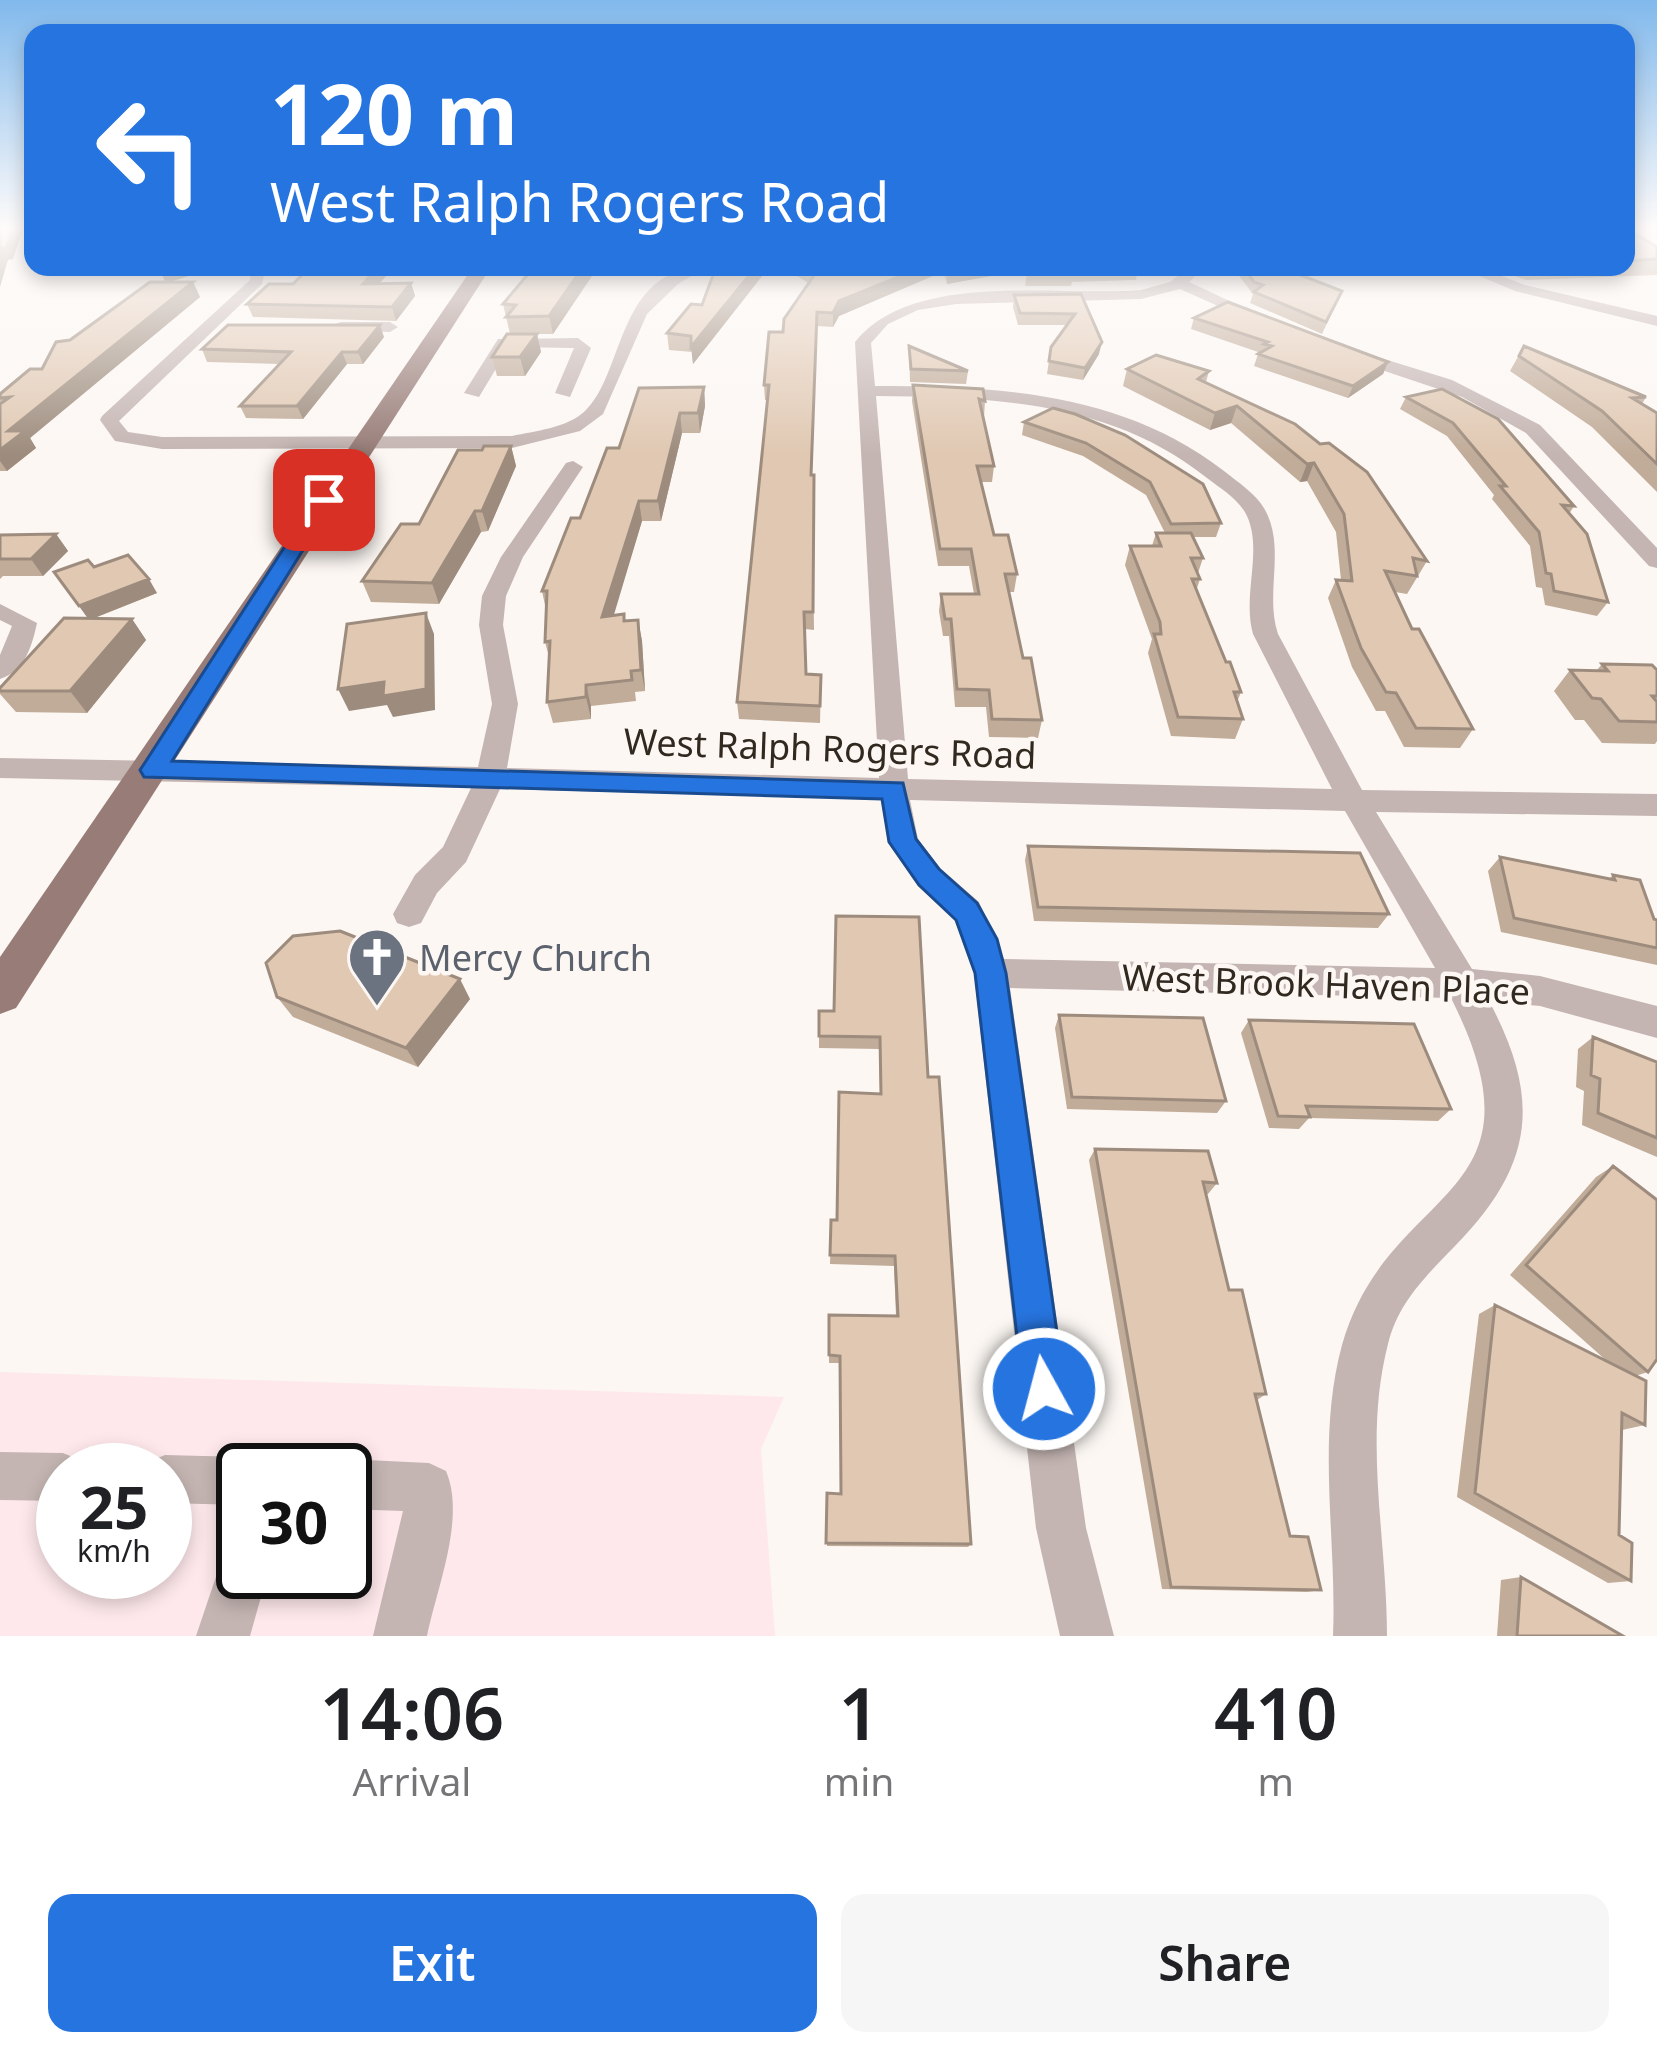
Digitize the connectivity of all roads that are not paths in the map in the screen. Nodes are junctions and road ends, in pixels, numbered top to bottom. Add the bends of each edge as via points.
1 (235, 302) edge
2 (458, 302) edge
3 (651, 302) edge
4 (947, 302) edge
5 (1223, 302) edge
6 (1580, 302) edge
7 (1657, 321) edge
8 (209, 327) junction
9 (231, 327) edge
10 (322, 327) edge
11 (390, 327) edge
12 (1289, 332) edge
13 (1334, 348) edge
14 (863, 391) junction
15 (473, 393) dead end
16 (564, 393) dead end
17 (360, 444) junction
18 (573, 467) dead end
19 (1657, 561) edge
20 (0, 611) edge
21 (0, 671) edge
22 (0, 769) edge
23 (153, 770) junction
24 (490, 776) junction
25 (894, 790) junction
26 (1355, 802) junction
27 (1657, 805) edge
28 (409, 914) dead end
29 (991, 973) junction
30 (1461, 983) junction
31 (0, 994) edge
32 (1657, 1022) edge
33 (0, 1476) edge
34 (36, 1477) edge
35 (372, 1485) edge
36 (234, 1599) edge
37 (224, 1636) edge
38 (400, 1636) edge
39 (1087, 1636) edge
40 (1360, 1636) edge

1 - 8 street
2 - 17 main road
3 - 17 street via 634,320 594,414 573,427 512,442
4 - 14 street via 882,321 863,342
5 - 12 street
6 - 7 street
8 - 9 street
8 - 17 street via 109,420 122,437
10 - 11 street
13 - 19 street via 1455,385 1510,413
14 - 25 street
14 - 26 street via 1021,394 1084,406 1170,444 1244,496 1263,524 1260,615 1269,644
15 - 16 street via 504,342 578,343 583,348
17 - 23 main road
18 - 24 street via 494,596 505,704
20 - 21 street via 26,623 19,650
22 - 23 street, West Ralph Rogers Road
23 - 24 street, West Ralph Rogers Road
23 - 31 main road
24 - 25 street, West Ralph Rogers Road
24 - 28 street via 455,854
25 - 26 street, West Ralph Rogers Road
25 - 29 street via 903,842 967,911
26 - 27 street, West Ralph Rogers Road
26 - 30 street
29 - 30 street, West Brook Haven Place
29 - 39 street via 1061,1528
30 - 32 street, West Brook Haven Place via 1540,991
30 - 40 street via 1497,1054 1506,1096 1501,1154 1477,1195 1384,1292 1364,1350 1348,1424
33 - 34 street
35 - 38 street via 429,1488
36 - 37 street

